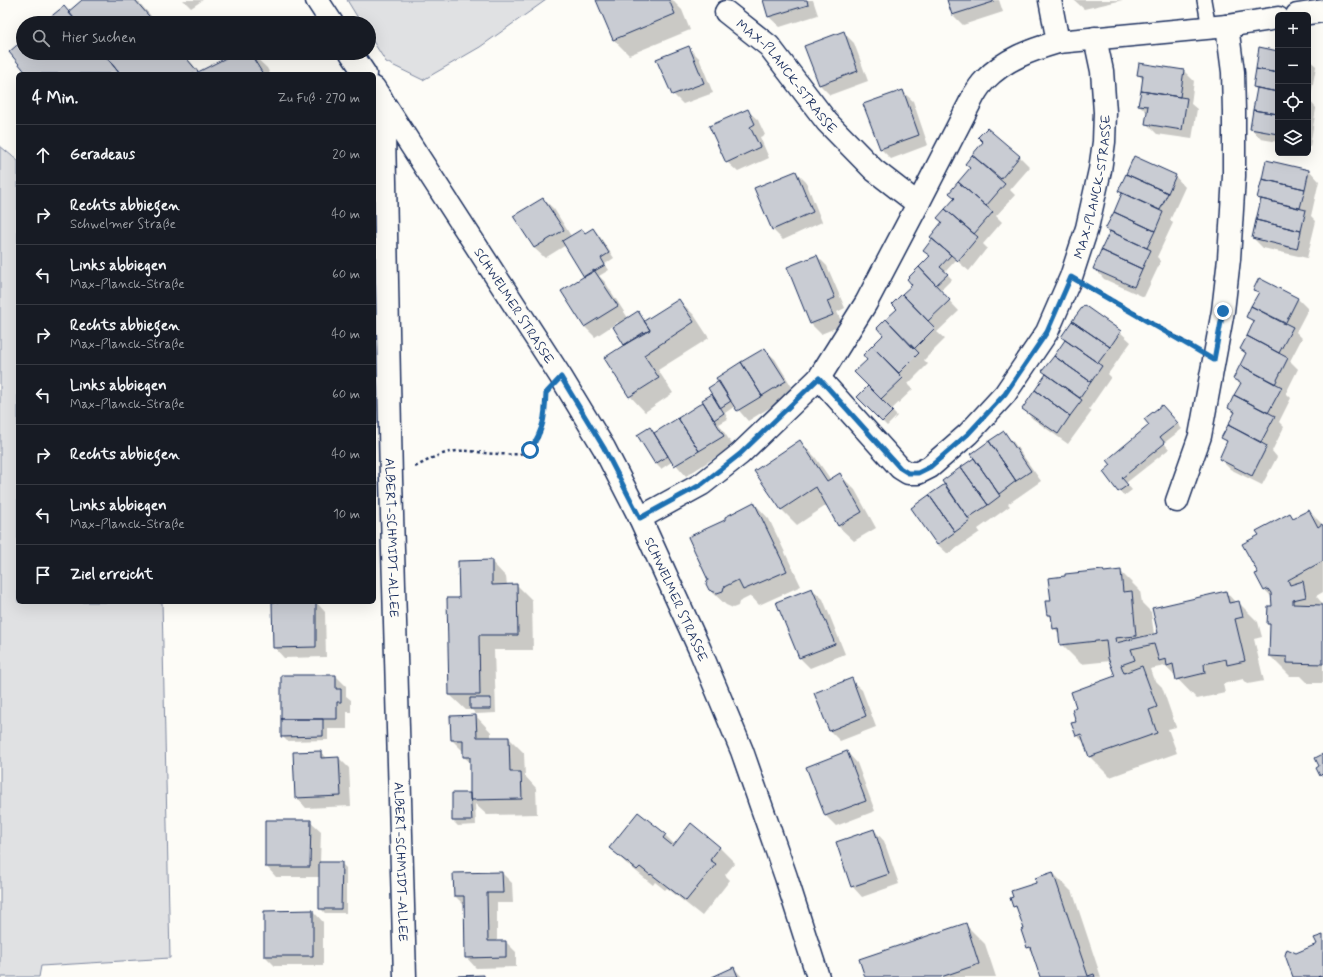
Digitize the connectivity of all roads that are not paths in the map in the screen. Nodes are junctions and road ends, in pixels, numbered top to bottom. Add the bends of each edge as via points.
1 (317, 0) edge
2 (1050, 0) edge
3 (1204, 0) edge
4 (1323, 11) edge
5 (726, 12) dead end
6 (1311, 13) edge
7 (327, 16) edge
8 (1275, 18) edge
9 (1218, 27) junction
10 (1095, 38) junction
11 (1058, 42) junction
12 (356, 60) edge
13 (364, 72) edge
14 (377, 93) edge
15 (918, 204) junction
16 (819, 378) junction
17 (1177, 501) dead end
18 (640, 518) junction
19 (405, 977) edge
20 (818, 977) edge

1 - 7 street
2 - 11 street
3 - 9 lane
4 - 6 street
5 - 15 street, MAX-PLANCK-STRASSE via 769,46 827,122 874,170
8 - 9 street
9 - 10 street
9 - 17 street via 1233,72 1234,176 1229,259 1223,311 1200,436
10 - 11 street
10 - 16 street, MAX-PLANCK-STRASSE via 1102,71 1104,142 1087,228 1071,277 1047,332 1005,394 968,434 930,467 918,473 908,473 900,468
11 - 15 street via 1010,60 985,80 970,101
12 - 13 street
14 - 18 street, SCHWELMER STRASSE via 561,377 604,448
14 - 19 street, ALBERT-SCHMIDT-ALLEE via 384,133
15 - 16 street via 866,303
16 - 18 street via 740,454 708,480
18 - 20 street, SCHWELMER STRASSE via 700,650 742,751

